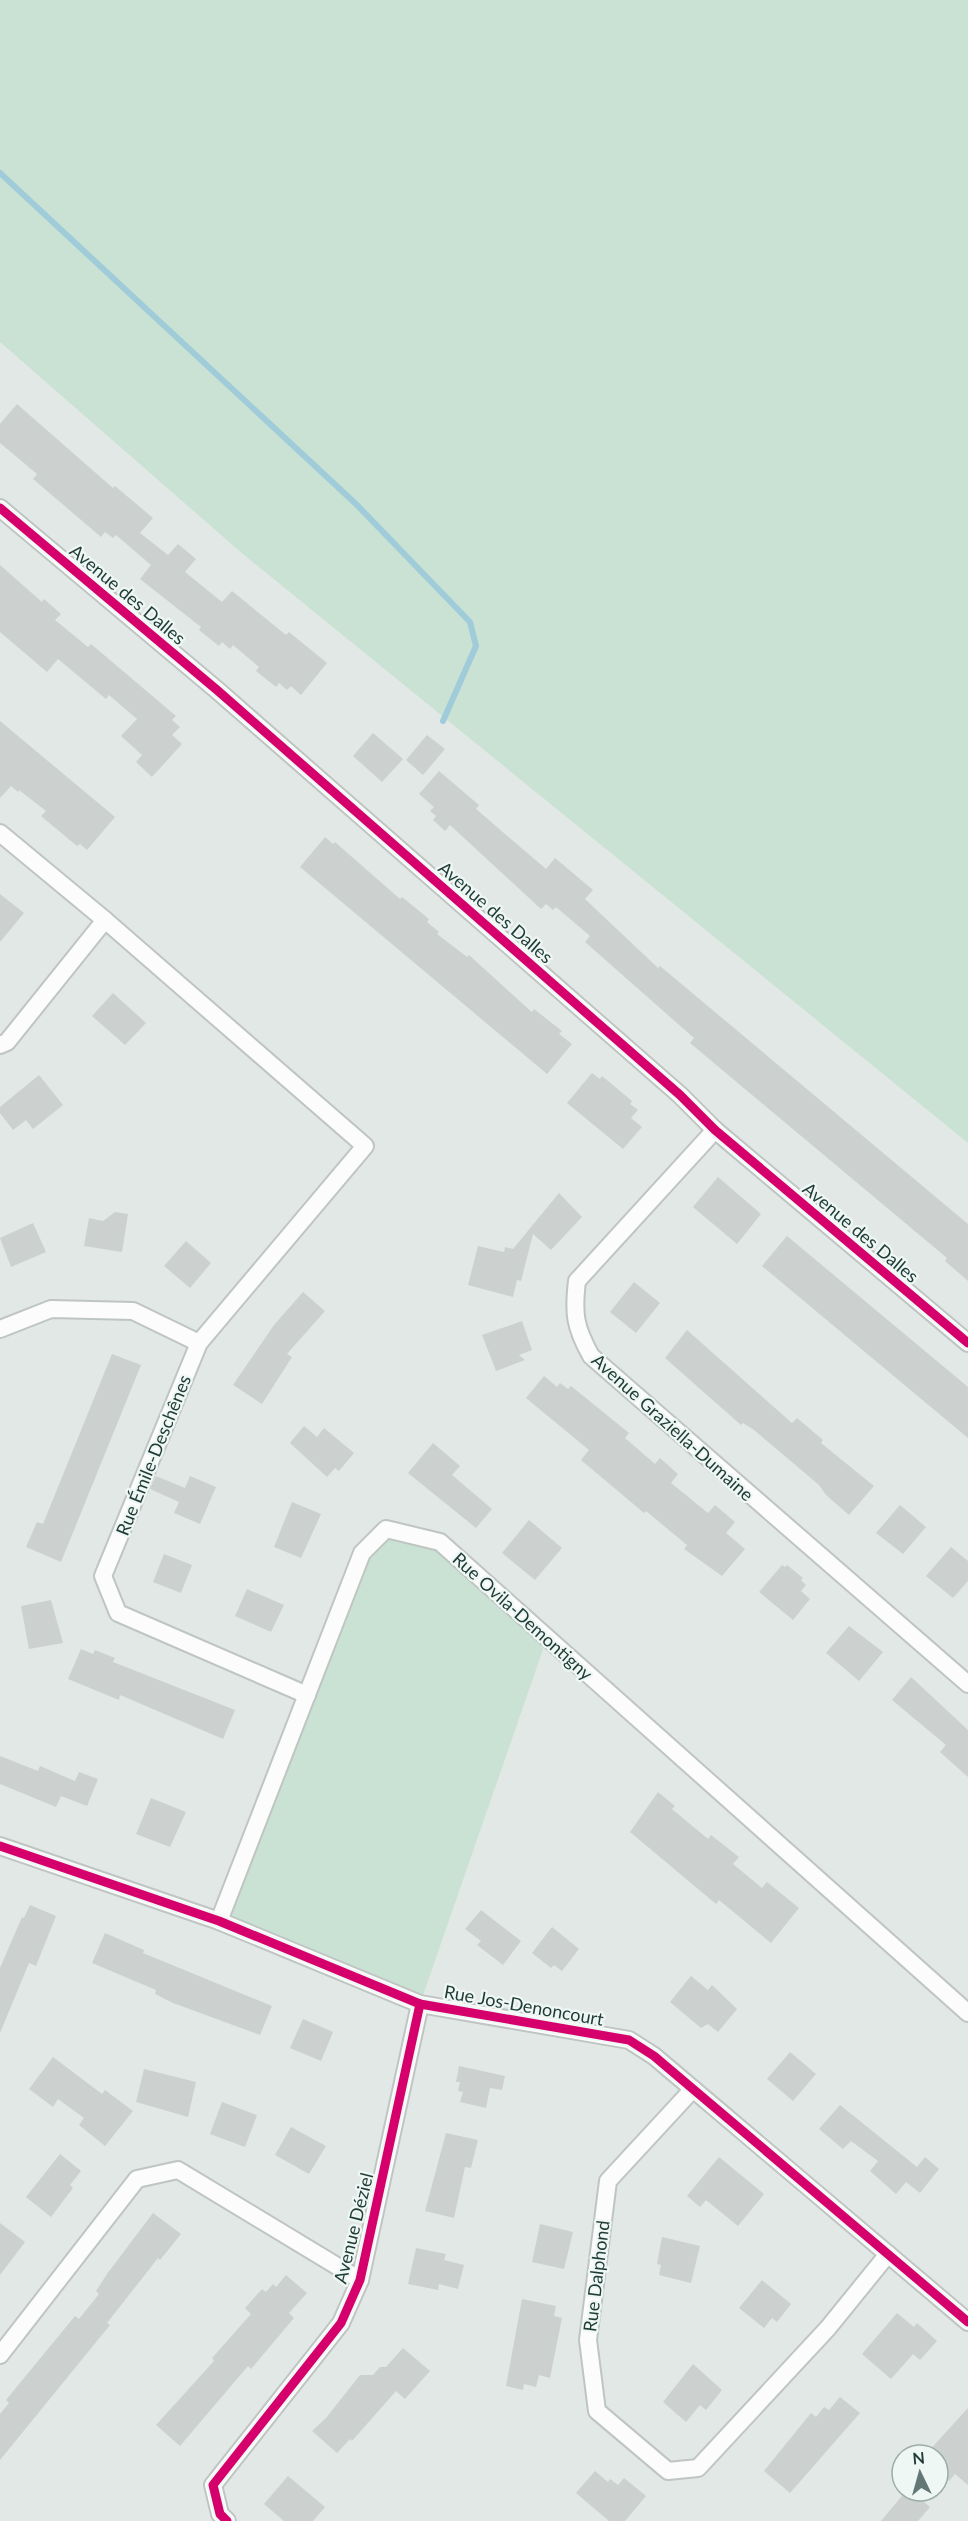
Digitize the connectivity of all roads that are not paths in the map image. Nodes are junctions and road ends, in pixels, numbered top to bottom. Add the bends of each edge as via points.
1 (0, 507) edge
2 (0, 833) edge
3 (105, 920) junction
4 (0, 1045) edge
5 (715, 1130) junction
6 (0, 1329) edge
7 (199, 1343) junction
8 (968, 1343) edge
9 (968, 1684) edge
10 (307, 1695) junction
11 (1, 1848) edge
12 (219, 1921) junction
13 (420, 2004) junction
14 (968, 2013) edge
15 (693, 2089) junction
16 (888, 2254) junction
17 (360, 2280) junction
18 (968, 2322) edge
19 (3, 2345) edge
20 (227, 2521) edge

1 - 5 street, Avenue des Dalles via 217,690 680,1095
2 - 3 street
3 - 4 street via 7,1042
3 - 7 street, Rue Émile-Deschênes via 365,1146
5 - 8 street, Avenue des Dalles
5 - 9 street, Avenue Graziella-Dumaine via 577,1281 574,1311 578,1332 591,1356
6 - 7 street via 51,1309 133,1311
7 - 10 street, Rue Émile-Deschênes via 103,1576 118,1613
10 - 12 street, Rue Ovila-Demontigny
10 - 14 street, Rue Ovila-Demontigny via 362,1553 386,1529 440,1542
11 - 12 street, Rue Jos-Denoncourt
12 - 13 street, Rue Jos-Denoncourt
13 - 15 street, Rue Jos-Denoncourt via 629,2040
13 - 17 street, Avenue Déziel
15 - 16 street, Rue Jos-Denoncourt
15 - 16 street, Rue Dalphond via 608,2181 588,2340 597,2411 606,2419 668,2471 698,2468 828,2328
16 - 18 street, Rue Jos-Denoncourt
17 - 19 street via 178,2170 137,2179
17 - 20 street, Avenue Déziel via 342,2323 213,2485 220,2514

